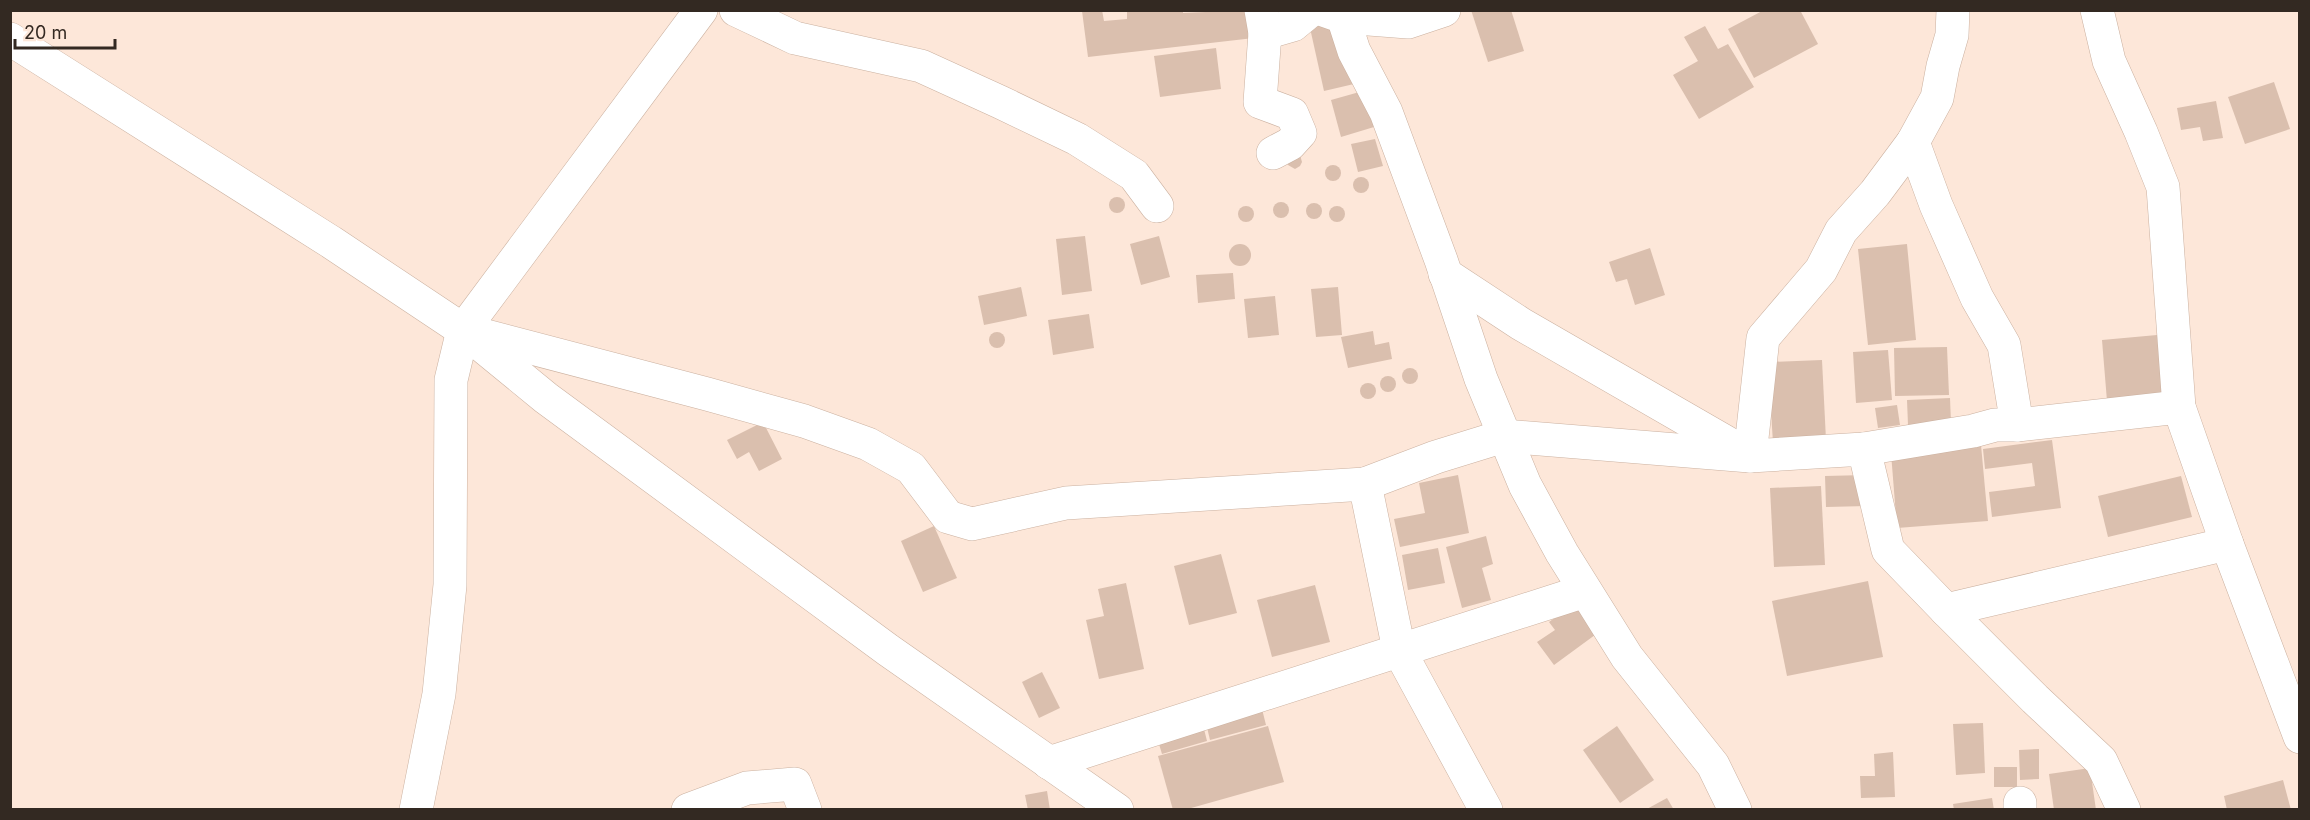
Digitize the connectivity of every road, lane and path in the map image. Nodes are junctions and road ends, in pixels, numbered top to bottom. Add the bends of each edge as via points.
1 (700, 10) edge
2 (736, 10) edge
3 (1311, 10) edge
4 (1444, 10) edge
5 (1953, 10) edge
6 (2097, 10) edge
7 (1333, 14) edge
8 (1263, 22) edge
9 (10, 39) edge
10 (1913, 142) junction
11 (1273, 153) dead end
12 (1157, 206) dead end
13 (1446, 274) junction
14 (463, 330) junction
15 (2179, 407) junction
16 (2017, 425) junction
17 (1504, 436) junction
18 (1864, 449) junction
19 (1750, 456) junction
20 (1365, 484) junction
21 (2227, 544) junction
22 (1586, 591) junction
23 (1946, 610) junction
24 (1399, 650) junction
25 (2300, 737) edge
26 (1049, 763) junction
27 (416, 810) edge
28 (688, 810) edge
29 (805, 810) edge
30 (1117, 810) edge
31 (1486, 810) edge
32 (1736, 810) edge
33 (2124, 810) edge

1 - 14 street
2 - 12 street via 795,38 921,66 1000,102 1077,139 1134,175
3 - 8 street via 1293,25
4 - 7 street via 1408,22
5 - 10 street via 1952,35 1937,98
6 - 15 street via 2109,61 2163,187
7 - 13 street via 1386,112
8 - 11 street via 1260,102 1292,114 1299,133 1290,144
9 - 14 street via 332,242
10 - 16 street via 1977,298 2004,345
10 - 19 street via 1840,231 1821,270 1763,338
13 - 17 street
13 - 19 street via 1521,324
14 - 20 street via 804,421 868,444 911,468 948,517 972,524 1066,503
14 - 26 street via 546,398 888,650
14 - 27 street via 451,380 449,596 440,694
15 - 16 street
15 - 21 street
16 - 18 street via 1995,425
17 - 19 street
17 - 20 street
17 - 22 street via 1525,485
18 - 19 street
18 - 23 street via 1888,550
20 - 24 street
21 - 23 street
21 - 25 street
22 - 24 street
22 - 32 street via 1627,657 1713,765
23 - 33 street via 2101,761
24 - 26 street
24 - 31 street
26 - 30 street
28 - 29 street via 747,788 795,784

